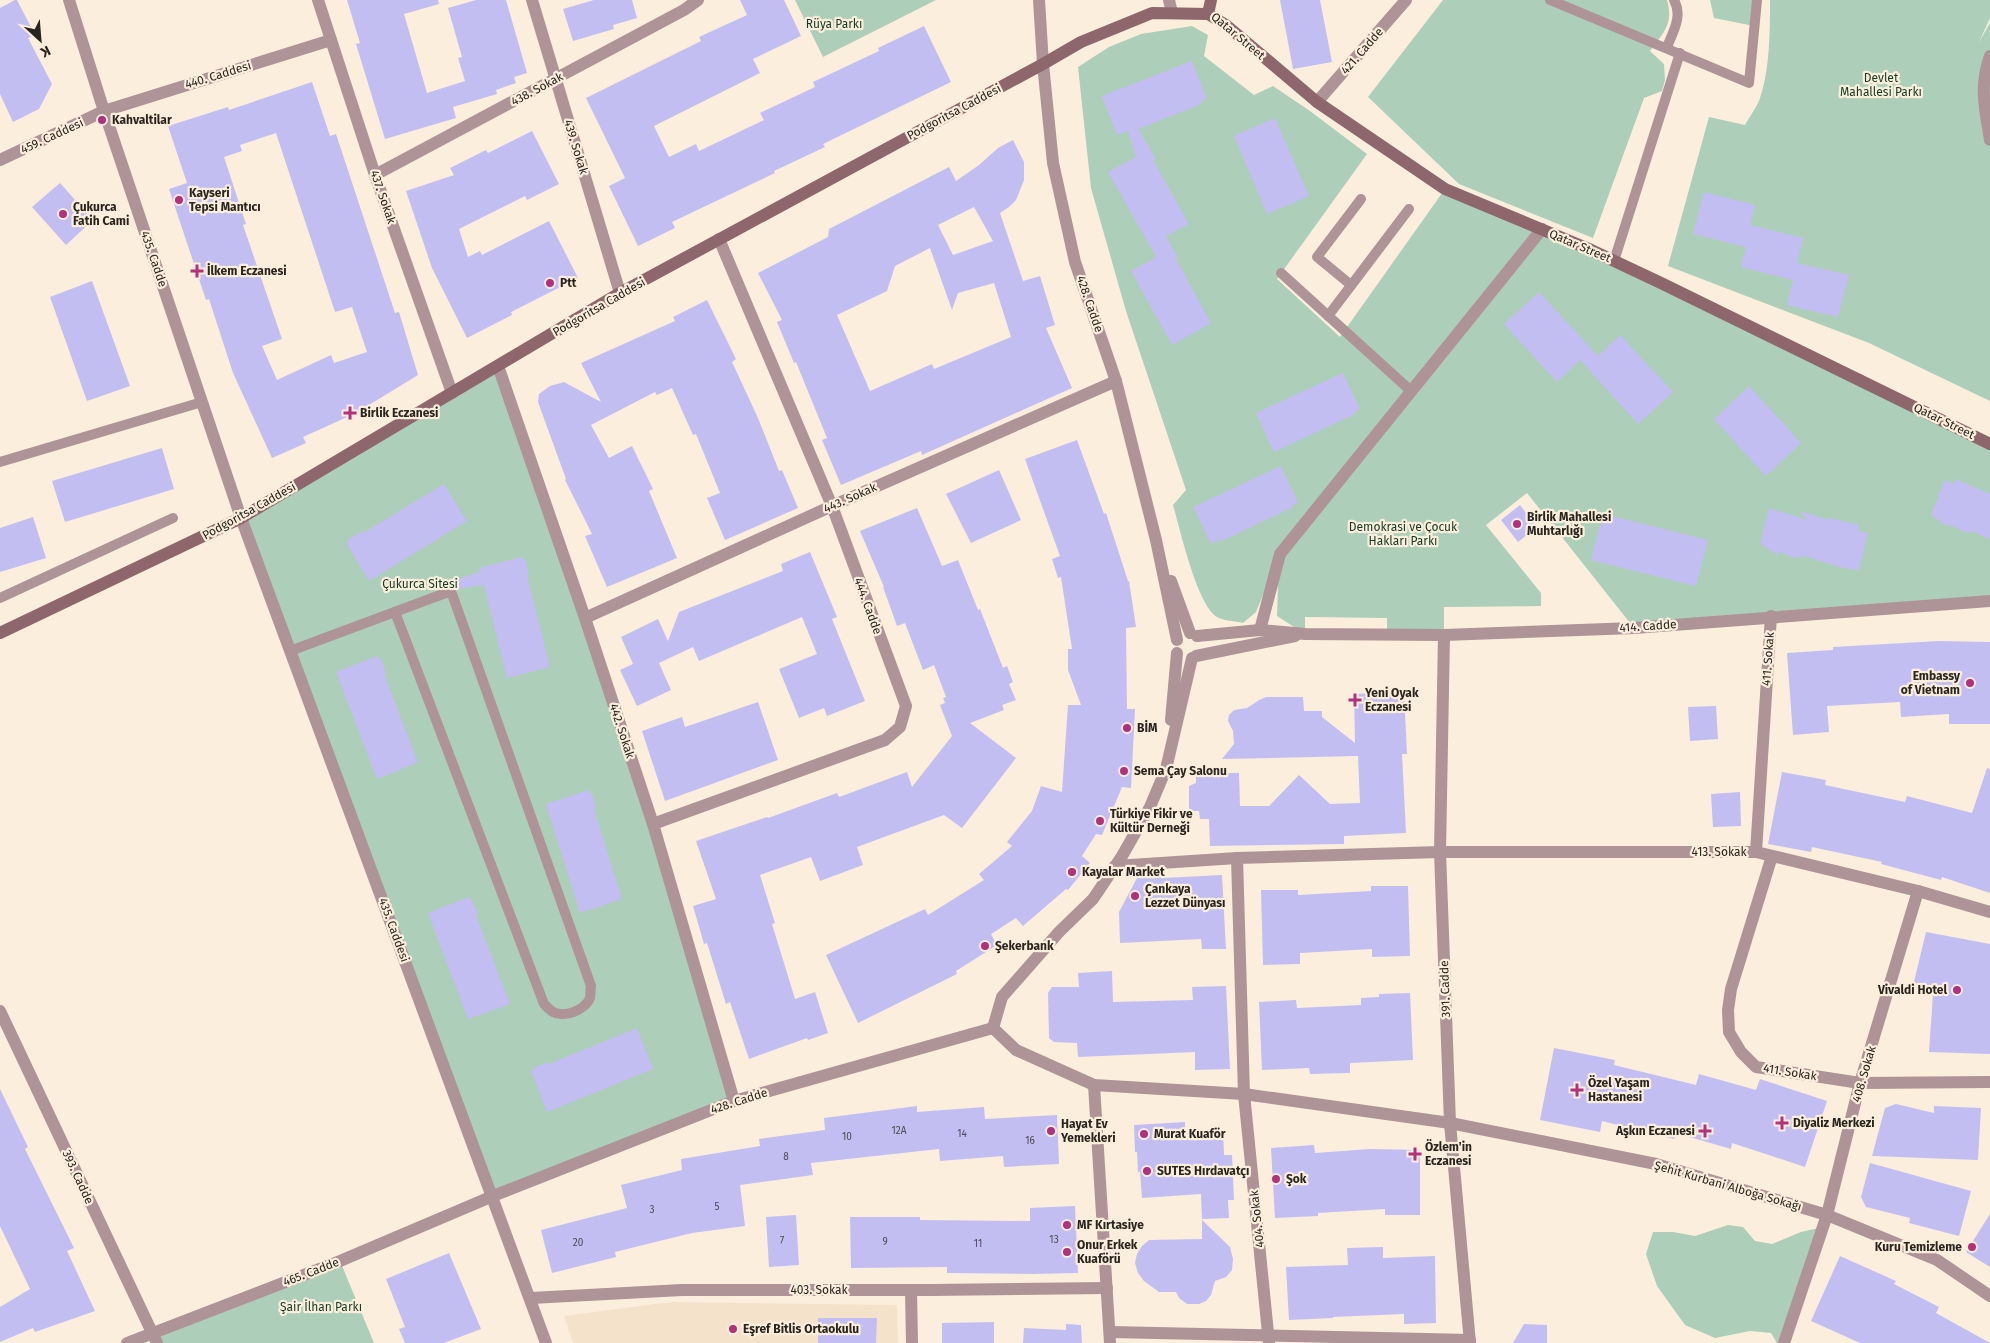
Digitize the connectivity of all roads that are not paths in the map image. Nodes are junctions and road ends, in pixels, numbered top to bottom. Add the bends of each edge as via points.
1 (69, 0) edge
2 (318, 0) edge
3 (532, 0) edge
4 (698, 0) edge
5 (1039, 0) edge
6 (1168, 0) edge
7 (1211, 0) edge
8 (1406, 0) edge
9 (1550, 0) edge
10 (1674, 0) edge
11 (1757, 0) edge
12 (1172, 13) junction
13 (1208, 14) junction
14 (331, 40) junction
15 (1667, 48) junction
16 (1680, 53) junction
17 (1990, 56) edge
18 (1043, 64) junction
19 (556, 79) junction
20 (1317, 102) junction
21 (104, 111) junction
22 (1990, 140) edge
23 (0, 160) edge
24 (376, 175) junction
25 (1361, 199) dead end
26 (1409, 209) dead end
27 (1542, 230) junction
28 (719, 239) junction
29 (1614, 261) junction
30 (1281, 273) dead end
31 (1351, 286) junction
32 (620, 293) junction
33 (1328, 316) junction
34 (498, 366) junction
35 (1116, 381) junction
36 (1411, 391) junction
37 (452, 393) junction
38 (202, 402) junction
39 (1990, 444) edge
40 (0, 462) edge
41 (832, 506) junction
42 (173, 518) dead end
43 (241, 518) junction
44 (1156, 540) junction
45 (0, 598) edge
46 (1990, 601) edge
47 (395, 612) junction
48 (1771, 616) junction
49 (585, 618) junction
50 (1260, 630) junction
51 (0, 633) edge
52 (1194, 634) junction
53 (1305, 634) junction
54 (1444, 635) junction
55 (1177, 646) junction
56 (290, 651) junction
57 (1194, 657) junction
58 (1166, 769) junction
59 (653, 824) junction
60 (1440, 852) junction
61 (1756, 852) junction
62 (1772, 856) junction
63 (1237, 858) junction
64 (1115, 866) junction
65 (1918, 891) junction
66 (1990, 912) edge
67 (0, 1011) edge
68 (992, 1028) junction
69 (1990, 1082) edge
70 (1860, 1083) junction
71 (1094, 1085) junction
72 (1244, 1094) junction
73 (734, 1101) junction
74 (1450, 1123) junction
75 (493, 1196) junction
76 (1828, 1215) junction
77 (1107, 1288) junction
78 (911, 1290) junction
79 (1990, 1296) edge
80 (531, 1298) junction
81 (155, 1338) edge
82 (1110, 1338) edge
83 (1269, 1339) edge
84 (1470, 1342) edge
85 (128, 1343) edge
86 (546, 1343) edge
87 (912, 1343) edge
88 (1784, 1343) edge

1 - 21 street, 435. Cadde
2 - 14 street, 437. Sokak
3 - 19 street, 439. Sokak
4 - 19 street, 438. Sokak
5 - 18 street, 428. Cadde
6 - 12 street
7 - 13 main road, Qatar Street
8 - 20 street, 421. Cadde
9 - 15 lane
10 - 15 lane via 1678,18
11 - 16 lane via 1749,83
12 - 13 main road, Podgoritsa Caddesi
12 - 18 main road, Podgoritsa Caddesi via 1152,13 1118,26
13 - 20 main road, Qatar Street via 1226,24
14 - 21 street, 440. Caddesi
14 - 24 street, 437. Sokak
15 - 16 lane
16 - 29 lane
17 - 22 street via 1982,95
18 - 28 main road, Podgoritsa Caddesi
18 - 35 street, 428. Cadde via 1054,163 1076,262
19 - 24 street, 438. Sokak
19 - 32 street, 439. Sokak
20 - 27 main road, Qatar Street via 1445,189
21 - 23 street, 459. Caddesi
21 - 38 street, 435. Cadde
24 - 37 street, 437. Sokak
25 - 31 lane via 1317,257
26 - 31 lane
27 - 29 main road, Qatar Street
27 - 36 street
28 - 32 main road, Podgoritsa Caddesi
28 - 41 street, 444. Cadde
29 - 39 main road, Qatar Street
30 - 33 lane
31 - 33 lane
32 - 34 main road, Podgoritsa Caddesi
33 - 36 lane
34 - 37 main road, Podgoritsa Caddesi
34 - 49 street, 442. Sokak
35 - 41 street, 443. Sokak
35 - 44 street, 428. Cadde
36 - 50 street via 1280,554
37 - 43 main road, Podgoritsa Caddesi
38 - 40 lane
38 - 43 street, 435. Cadde
41 - 49 street, 443. Sokak
41 - 59 street, 444. Cadde via 906,706 900,727 885,740
42 - 45 lane
43 - 51 main road, Podgoritsa Caddesi
43 - 56 street, 435. Caddesi
44 - 52 street
44 - 55 street
46 - 48 street, 414. Cadde
47 - 47 lane via 451,591 590,986 590,997 585,1006 574,1012 560,1014 544,1004
47 - 56 lane
48 - 54 street, 414. Cadde via 1634,628
48 - 61 street, 411. Sokak
49 - 59 street, 442. Sokak
50 - 52 street
50 - 53 street
52 - 55 street via 1183,634
52 - 57 street via 1202,646
53 - 54 street, 414. Cadde
53 - 57 street
54 - 60 street, 391. Cadde
55 - 57 street via 1184,658
55 - 58 street
56 - 75 street, 435. Caddesi
57 - 58 street
58 - 64 street via 1150,808
59 - 73 street, 442. Sokak
60 - 61 street, 413. Sokak
60 - 63 street, 413. Sokak
60 - 74 street, 391. Cadde
61 - 62 street, 413. Sokak
62 - 65 street, 413. Sokak
62 - 70 street, 411. Sokak via 1731,989 1729,1032 1741,1052 1756,1067
63 - 64 street, 413. Sokak
63 - 72 street, 404. Sokak
64 - 68 street via 1093,899 1002,997
65 - 66 street, 413. Sokak
65 - 70 street, 408. Sokak
67 - 81 street, 393. Cadde
68 - 71 street via 1016,1050
68 - 73 street, 428. Cadde
69 - 70 street, 411. Sokak
70 - 76 street, 408. Sokak
71 - 72 street, Şehit Kurbani Alboğa Sokağı
71 - 77 street
72 - 74 street, Şehit Kurbani Alboğa Sokağı
72 - 83 street, 404. Sokak
73 - 75 street, 428. Cadde
74 - 76 street, Şehit Kurbani Alboğa Sokağı via 1656,1164
74 - 84 street, 391. Cadde
75 - 80 street, 435. Caddesi
75 - 81 street, 465. Cadde
76 - 79 street, Şehit Kurbani Alboğa Sokağı via 1937,1260
76 - 88 street, 408. Sokak
77 - 78 street, 403. Sokak
77 - 82 street
78 - 80 street, 403. Sokak via 682,1290
78 - 87 street
80 - 86 street, 435. Caddesi
81 - 85 street, 465. Cadde
82 - 83 street
83 - 84 street

